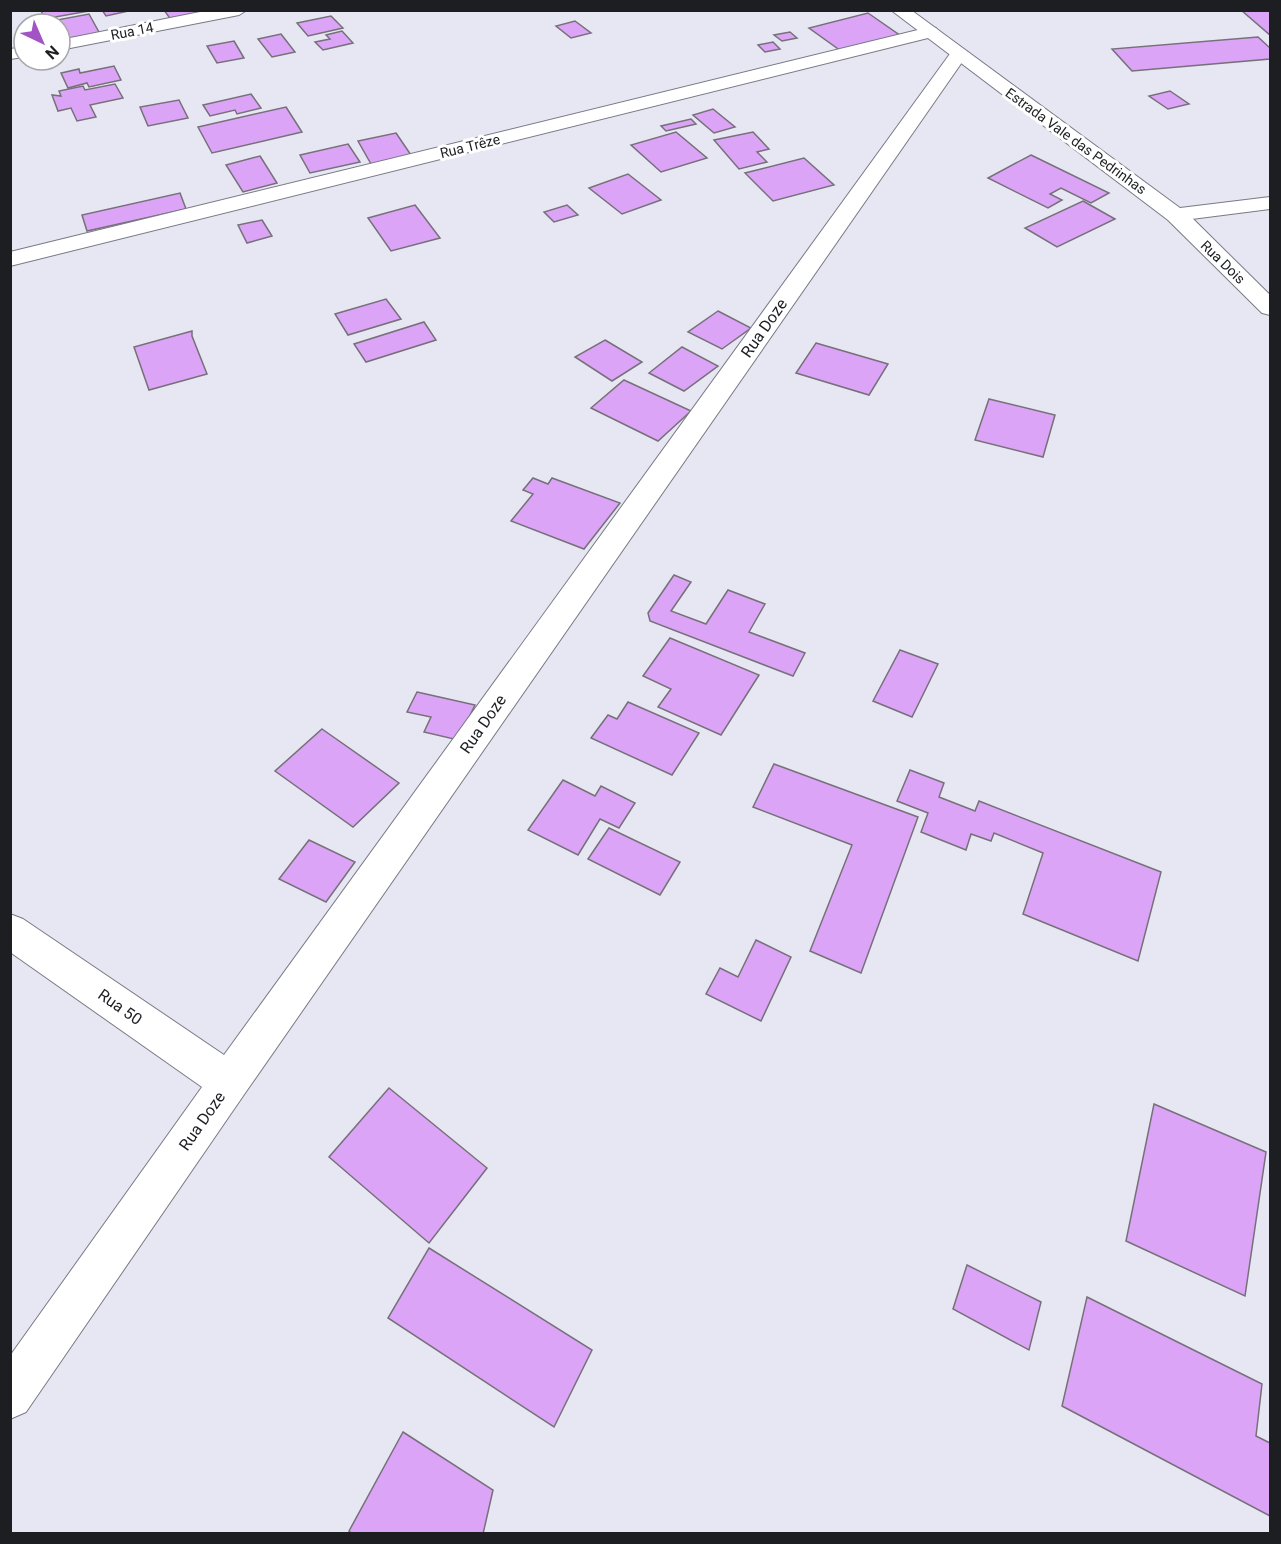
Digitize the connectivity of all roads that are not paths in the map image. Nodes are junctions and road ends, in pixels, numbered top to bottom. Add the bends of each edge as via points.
1 (239, 10) edge
2 (899, 10) edge
3 (930, 32) junction
4 (72, 43) edge
5 (958, 55) junction
6 (1270, 203) edge
7 (1176, 215) junction
8 (10, 259) edge
9 (1270, 308) edge
10 (10, 931) edge
11 (229, 1082) junction
12 (10, 1396) edge

1 - 4 street, Rua 14
2 - 3 street, Estrada Vale das Pedrinhas
3 - 5 street, Estrada Vale das Pedrinhas
3 - 8 street, Rua Trêze
5 - 7 street, Estrada Vale das Pedrinhas
5 - 11 street, Rua Doze
6 - 7 street
7 - 9 street, Rua Dois
10 - 11 street, Rua 50
11 - 12 street, Rua Doze

